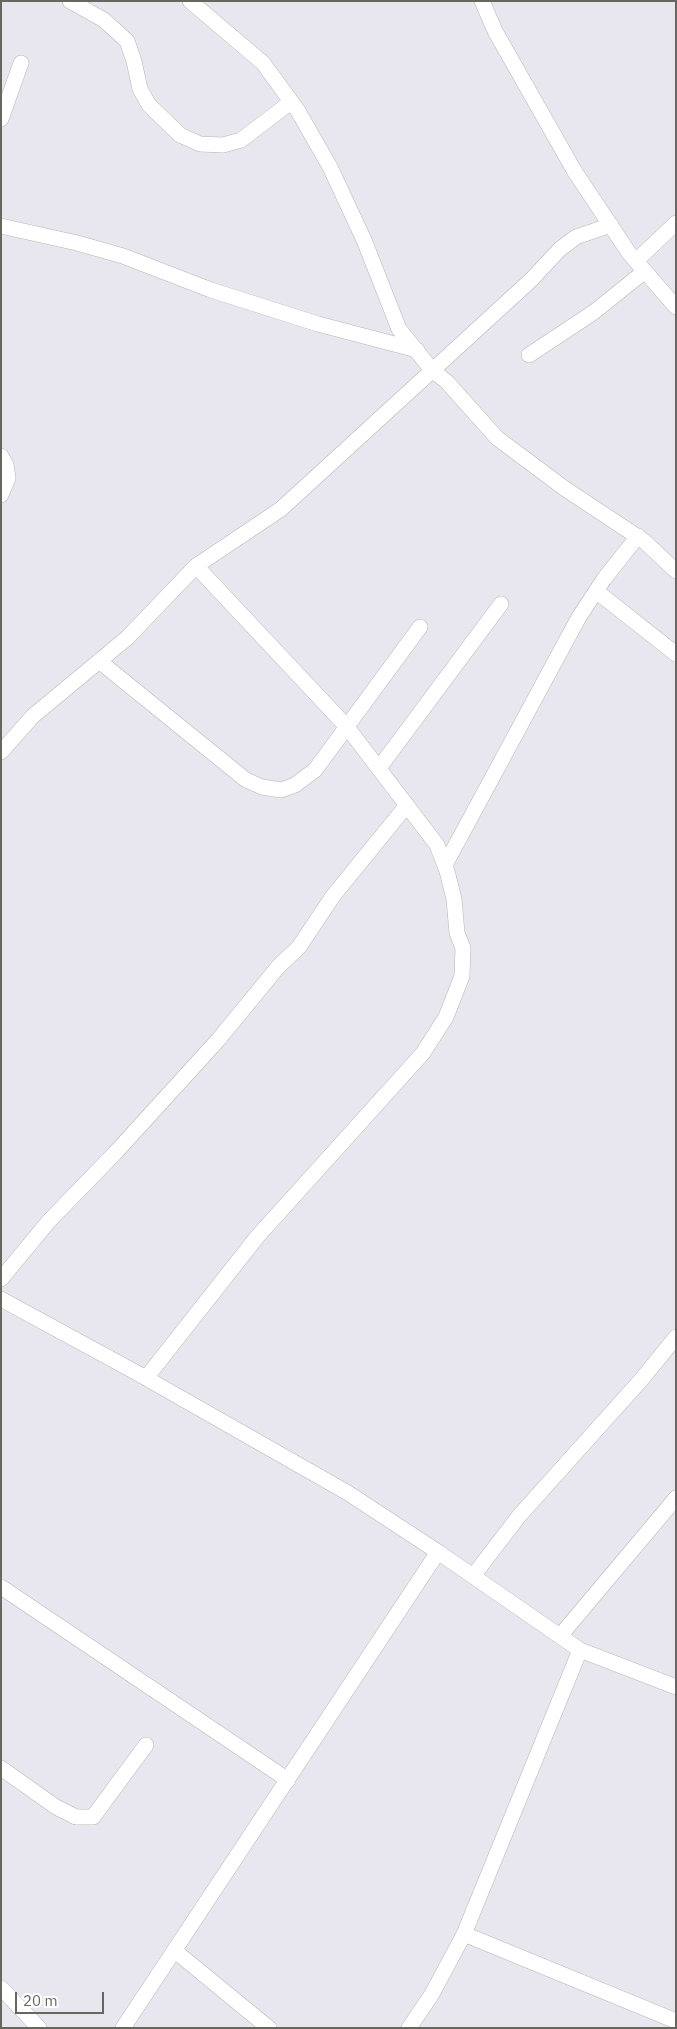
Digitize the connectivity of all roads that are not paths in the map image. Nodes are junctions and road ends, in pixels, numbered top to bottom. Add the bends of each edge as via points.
1 (70, 1) edge
2 (190, 1) edge
3 (482, 1) edge
4 (21, 63) dead end
5 (291, 102) junction
6 (1, 119) edge
7 (676, 223) edge
8 (611, 225) junction
9 (1, 226) edge
10 (640, 266) junction
11 (676, 307) edge
12 (417, 350) junction
13 (529, 354) dead end
14 (432, 370) junction
15 (1, 456) edge
16 (1, 495) edge
17 (638, 536) junction
18 (196, 566) junction
19 (676, 571) edge
20 (596, 591) junction
21 (501, 604) dead end
22 (420, 627) dead end
23 (676, 654) edge
24 (99, 661) junction
25 (347, 727) junction
26 (1, 752) edge
27 (379, 768) junction
28 (407, 806) junction
29 (445, 865) junction
30 (1, 1279) edge
31 (1, 1299) edge
32 (676, 1337) edge
33 (146, 1378) junction
34 (676, 1498) edge
35 (438, 1552) junction
36 (473, 1576) junction
37 (1, 1587) edge
38 (560, 1636) junction
39 (580, 1650) junction
40 (676, 1687) edge
41 (146, 1745) dead end
42 (1, 1768) edge
43 (288, 1780) junction
44 (464, 1934) junction
45 (175, 1951) junction
46 (1, 1988) edge
47 (674, 2016) edge
48 (39, 2028) edge
49 (123, 2028) edge
50 (269, 2028) edge
51 (409, 2028) edge

1 - 5 street via 104,20 127,41 140,88 149,105 180,135 200,144 223,145 241,140
2 - 5 street via 263,63
3 - 8 street via 495,31 575,172
4 - 6 street
5 - 12 street via 330,167 364,240 399,329
7 - 10 street
8 - 10 street
8 - 14 street via 576,237 560,249
9 - 12 street via 123,256 211,290 318,324
10 - 11 street
10 - 13 street via 594,312
12 - 14 street
14 - 17 street via 447,382 497,438 564,488
14 - 18 street via 281,509
15 - 16 street via 8,478
17 - 19 street
17 - 20 street
18 - 24 street via 127,638
18 - 25 street
20 - 23 street
20 - 29 street
21 - 27 street
22 - 25 street
24 - 25 street via 221,761 246,780 262,787 282,790 295,785 315,770
24 - 26 street via 33,716
25 - 27 street
27 - 28 street
28 - 29 street via 437,845
28 - 30 street via 333,896 299,947 116,1152 49,1221
29 - 33 street via 454,899 457,933 463,948 462,976 446,1017 423,1054 257,1237
31 - 33 street
32 - 36 street via 642,1380 519,1516
33 - 35 street via 348,1492
34 - 38 street
35 - 36 street
35 - 43 street
36 - 38 street
37 - 43 street
38 - 39 street
39 - 40 street
39 - 44 street
41 - 42 street via 93,1817 76,1817 56,1807
43 - 45 street
44 - 47 street
44 - 51 street via 432,1994
45 - 49 street
45 - 50 street
46 - 48 street

